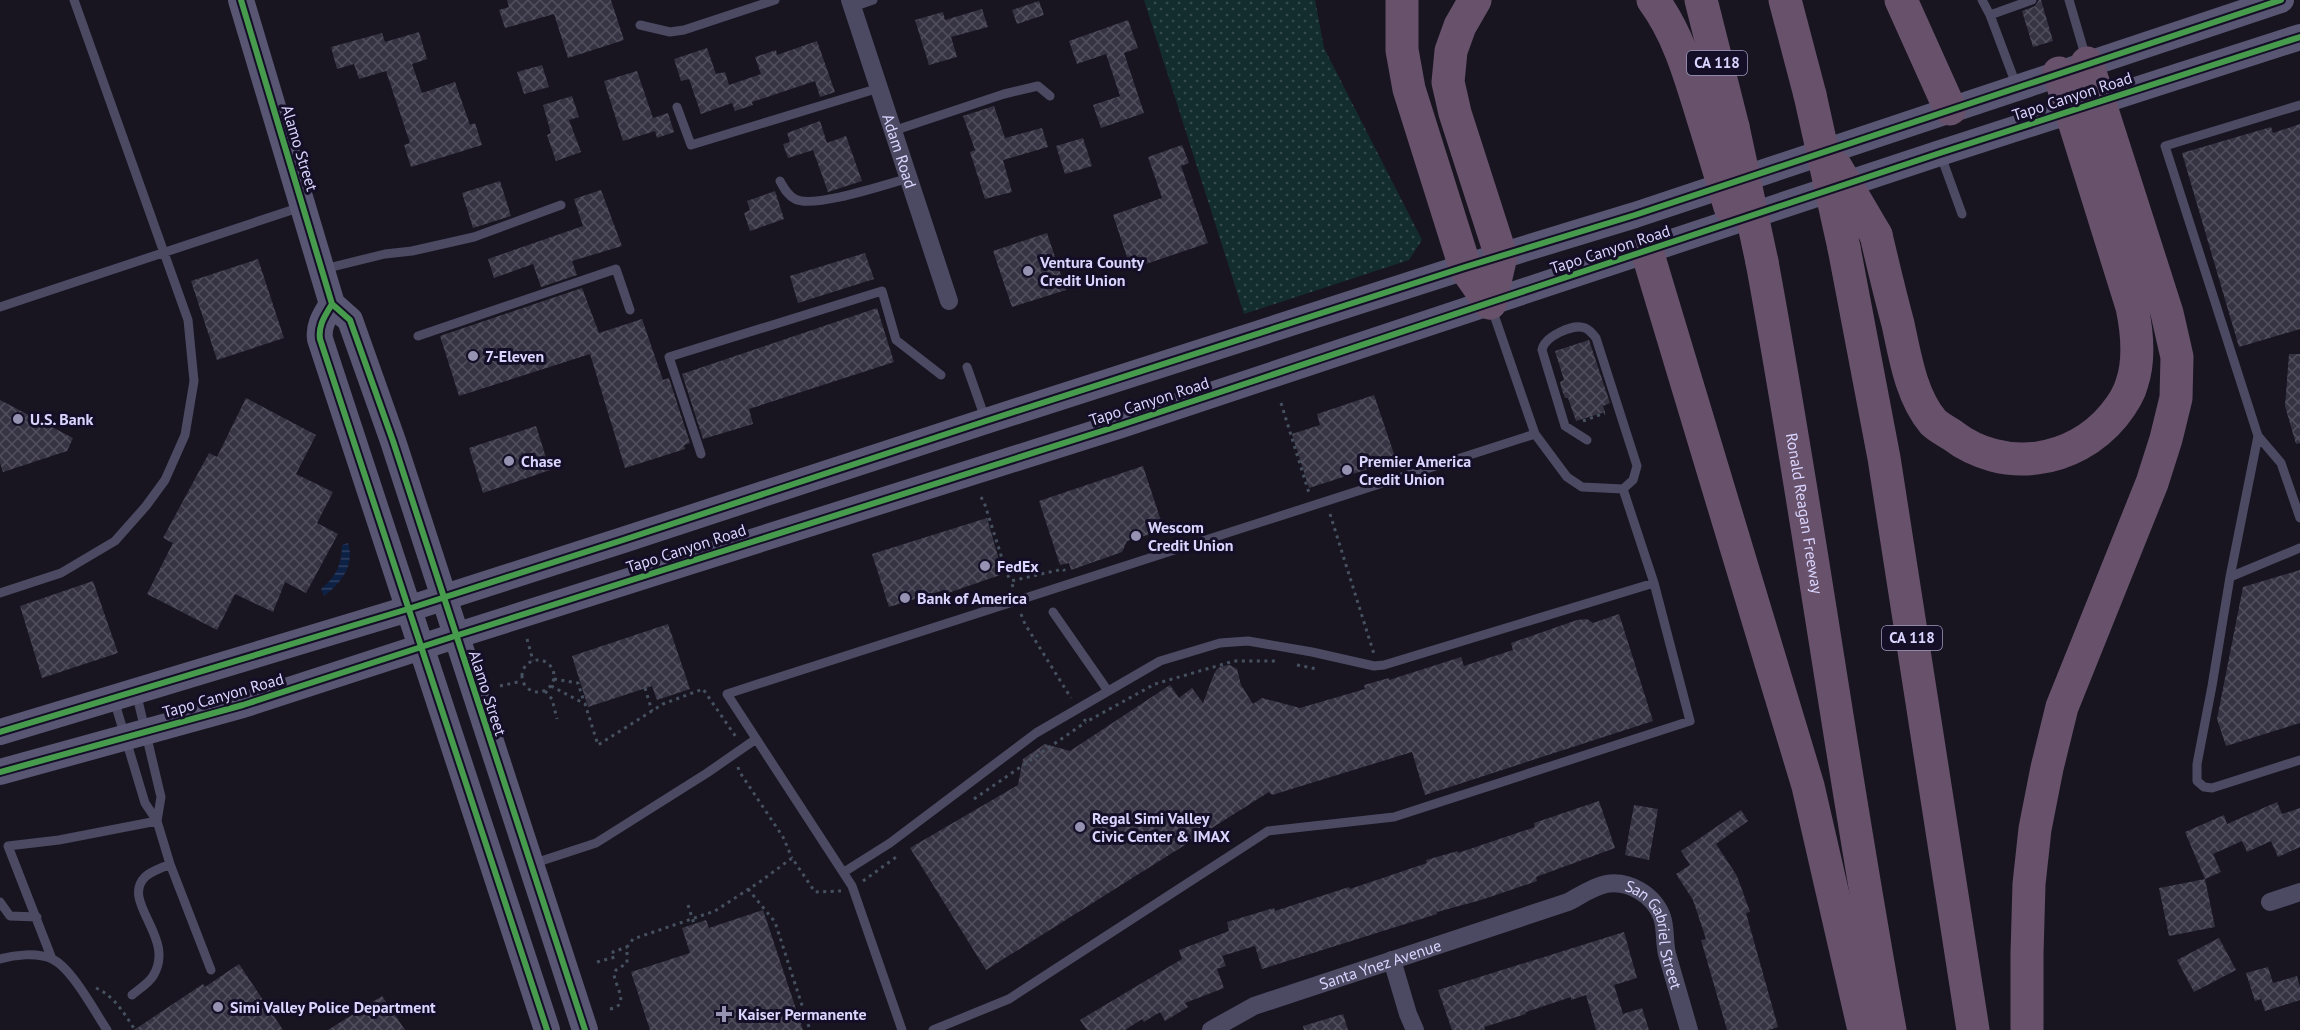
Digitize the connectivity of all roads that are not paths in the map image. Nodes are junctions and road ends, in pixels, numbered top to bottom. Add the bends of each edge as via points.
1 (75, 0) edge
2 (241, 0) edge
3 (775, 0) edge
4 (873, 0) edge
5 (1402, 0) edge
6 (1475, 0) edge
7 (1653, 0) edge
8 (1701, 0) edge
9 (1785, 0) edge
10 (1901, 0) edge
11 (1982, 0) edge
12 (2032, 0) edge
13 (2069, 0) edge
14 (2281, 0) edge
15 (852, 4) edge
16 (1990, 15) junction
17 (640, 25) dead end
18 (2300, 38) edge
19 (2073, 68) junction
20 (2017, 87) junction
21 (879, 88) junction
22 (1050, 96) dead end
23 (2300, 105) edge
24 (2084, 106) junction
25 (677, 107) dead end
26 (1950, 109) junction
27 (1720, 130) junction
28 (893, 131) junction
29 (1821, 140) junction
30 (1940, 153) junction
31 (909, 178) junction
32 (780, 181) dead end
33 (561, 205) dead end
34 (303, 207) junction
35 (1962, 214) dead end
36 (1647, 251) junction
37 (164, 252) junction
38 (1501, 256) junction
39 (1465, 267) junction
40 (322, 270) junction
41 (948, 301) dead end
42 (1490, 303) junction
43 (332, 304) junction
44 (0, 307) edge
45 (630, 310) dead end
46 (418, 336) dead end
47 (967, 367) dead end
48 (941, 375) dead end
49 (986, 421) junction
50 (1535, 434) junction
51 (2258, 436) junction
52 (1587, 441) dead end
53 (701, 454) dead end
54 (1623, 489) junction
55 (2300, 518) edge
56 (2300, 548) edge
57 (2230, 577) junction
58 (1654, 583) junction
59 (0, 593) edge
60 (443, 598) junction
61 (408, 609) junction
62 (1053, 612) dead end
63 (455, 636) junction
64 (422, 646) junction
65 (1108, 691) junction
66 (125, 694) junction
67 (0, 732) edge
68 (136, 735) junction
69 (756, 739) junction
70 (2300, 760) edge
71 (0, 772) edge
72 (157, 821) junction
73 (170, 864) junction
74 (530, 864) junction
75 (844, 872) junction
76 (2300, 892) edge
77 (0, 902) edge
78 (2270, 902) dead end
79 (1553, 907) joint
80 (37, 916) junction
81 (52, 959) junction
82 (0, 960) edge
83 (1392, 960) junction
84 (211, 970) dead end
85 (132, 995) dead end
86 (107, 1030) edge
87 (547, 1030) edge
88 (585, 1030) edge
89 (902, 1030) edge
90 (933, 1030) edge
91 (1211, 1030) edge
92 (1415, 1030) edge
93 (1689, 1030) edge
94 (1864, 1030) edge
95 (1890, 1030) edge
96 (1973, 1030) edge
97 (2027, 1030) edge

1 - 37 lane
2 - 34 main road, Alamo Street
3 - 17 lane via 684,30 670,32
4 - 15 lane
5 - 39 highway via 1402,50 1409,89
6 - 38 highway via 1451,51 1448,82
7 - 27 highway
8 - 27 highway, CA 118
9 - 29 highway, CA 118, bridge
10 - 26 highway
11 - 16 lane
12 - 16 lane
13 - 19 lane
14 - 19 main road, Tapo Canyon Road
15 - 21 street, Adam Road
16 - 20 lane
18 - 24 main road, Tapo Canyon Road
19 - 20 main road, Tapo Canyon Road
19 - 24 highway
20 - 26 main road, Tapo Canyon Road
21 - 25 lane via 691,145
21 - 28 street, Adam Road
22 - 28 lane via 1038,86
23 - 51 lane via 2165,146
24 - 29 highway, bridge via 2137,332 2133,383 2123,404 2086,442 2032,460 1981,453 1934,422 1909,369 1876,235
24 - 30 main road, Tapo Canyon Road
24 - 97 highway via 2167,313 2177,357 2176,398 2152,483 2062,707 2047,768 2029,884
26 - 38 main road, Tapo Canyon Road
27 - 95 highway, Ronald Reagan Freeway, bridge via 1793,430
28 - 31 street, Adam Road
29 - 96 highway, CA 118, bridge via 1884,458
30 - 35 lane
30 - 36 main road, Tapo Canyon Road
31 - 32 lane via 848,196 809,200 797,200
31 - 41 street, Adam Road
33 - 40 lane via 474,237
34 - 37 lane
34 - 40 main road, Alamo Street
36 - 42 main road, Tapo Canyon Road
36 - 94 highway via 1808,786
37 - 44 lane
37 - 59 lane via 188,320 194,381 184,435 165,480 115,542 61,573
38 - 39 main road, Tapo Canyon Road
38 - 42 highway
39 - 42 highway
39 - 49 main road, Tapo Canyon Road
40 - 43 main road, Alamo Street
42 - 50 lane
42 - 63 main road, Tapo Canyon Road
43 - 60 main road, Alamo Street via 350,320
43 - 61 main road via 321,323 320,339
45 - 46 lane via 616,269
47 - 49 lane
48 - 53 lane via 896,340 882,291 669,357
49 - 60 main road, Tapo Canyon Road
50 - 54 lane via 1567,477 1582,487
50 - 69 lane via 727,694
51 - 55 lane via 2281,463
51 - 57 lane
52 - 54 lane via 1565,426 1542,350 1551,336 1580,327 1596,338 1637,466 1633,480
54 - 58 lane
56 - 57 lane
57 - 70 lane via 2197,781 2212,788
58 - 65 lane via 1374,666 1248,641 1220,643 1160,661
58 - 90 lane via 1690,721 1394,817 1268,831 1009,999
60 - 61 main road, Tapo Canyon Road
60 - 63 main road, Alamo Street
61 - 64 main road
61 - 66 main road, Tapo Canyon Road
62 - 65 lane
63 - 64 main road, Tapo Canyon Road
63 - 74 main road, Alamo Street
64 - 68 main road, Tapo Canyon Road via 243,705
64 - 87 main road
65 - 75 lane via 1036,733 890,843
66 - 67 main road, Tapo Canyon Road
66 - 68 lane
66 - 68 lane
68 - 71 main road, Tapo Canyon Road
68 - 72 lane via 145,803
68 - 72 lane via 161,797
69 - 74 lane via 597,843
69 - 75 lane
72 - 73 lane
72 - 80 lane via 8,846
73 - 84 lane
73 - 85 lane via 146,875 138,886 138,900 158,941 159,960 153,977
74 - 88 main road, Alamo Street
75 - 89 lane
76 - 78 street
77 - 80 lane via 10,916
79 - 83 street, Santa Ynez Avenue
79 - 93 street, San Gabriel Street via 1606,884 1621,884 1650,898 1664,925 1666,950
80 - 81 lane
81 - 82 lane via 26,955
81 - 86 lane via 72,977
83 - 91 street, Santa Ynez Avenue via 1254,1006
83 - 92 street

